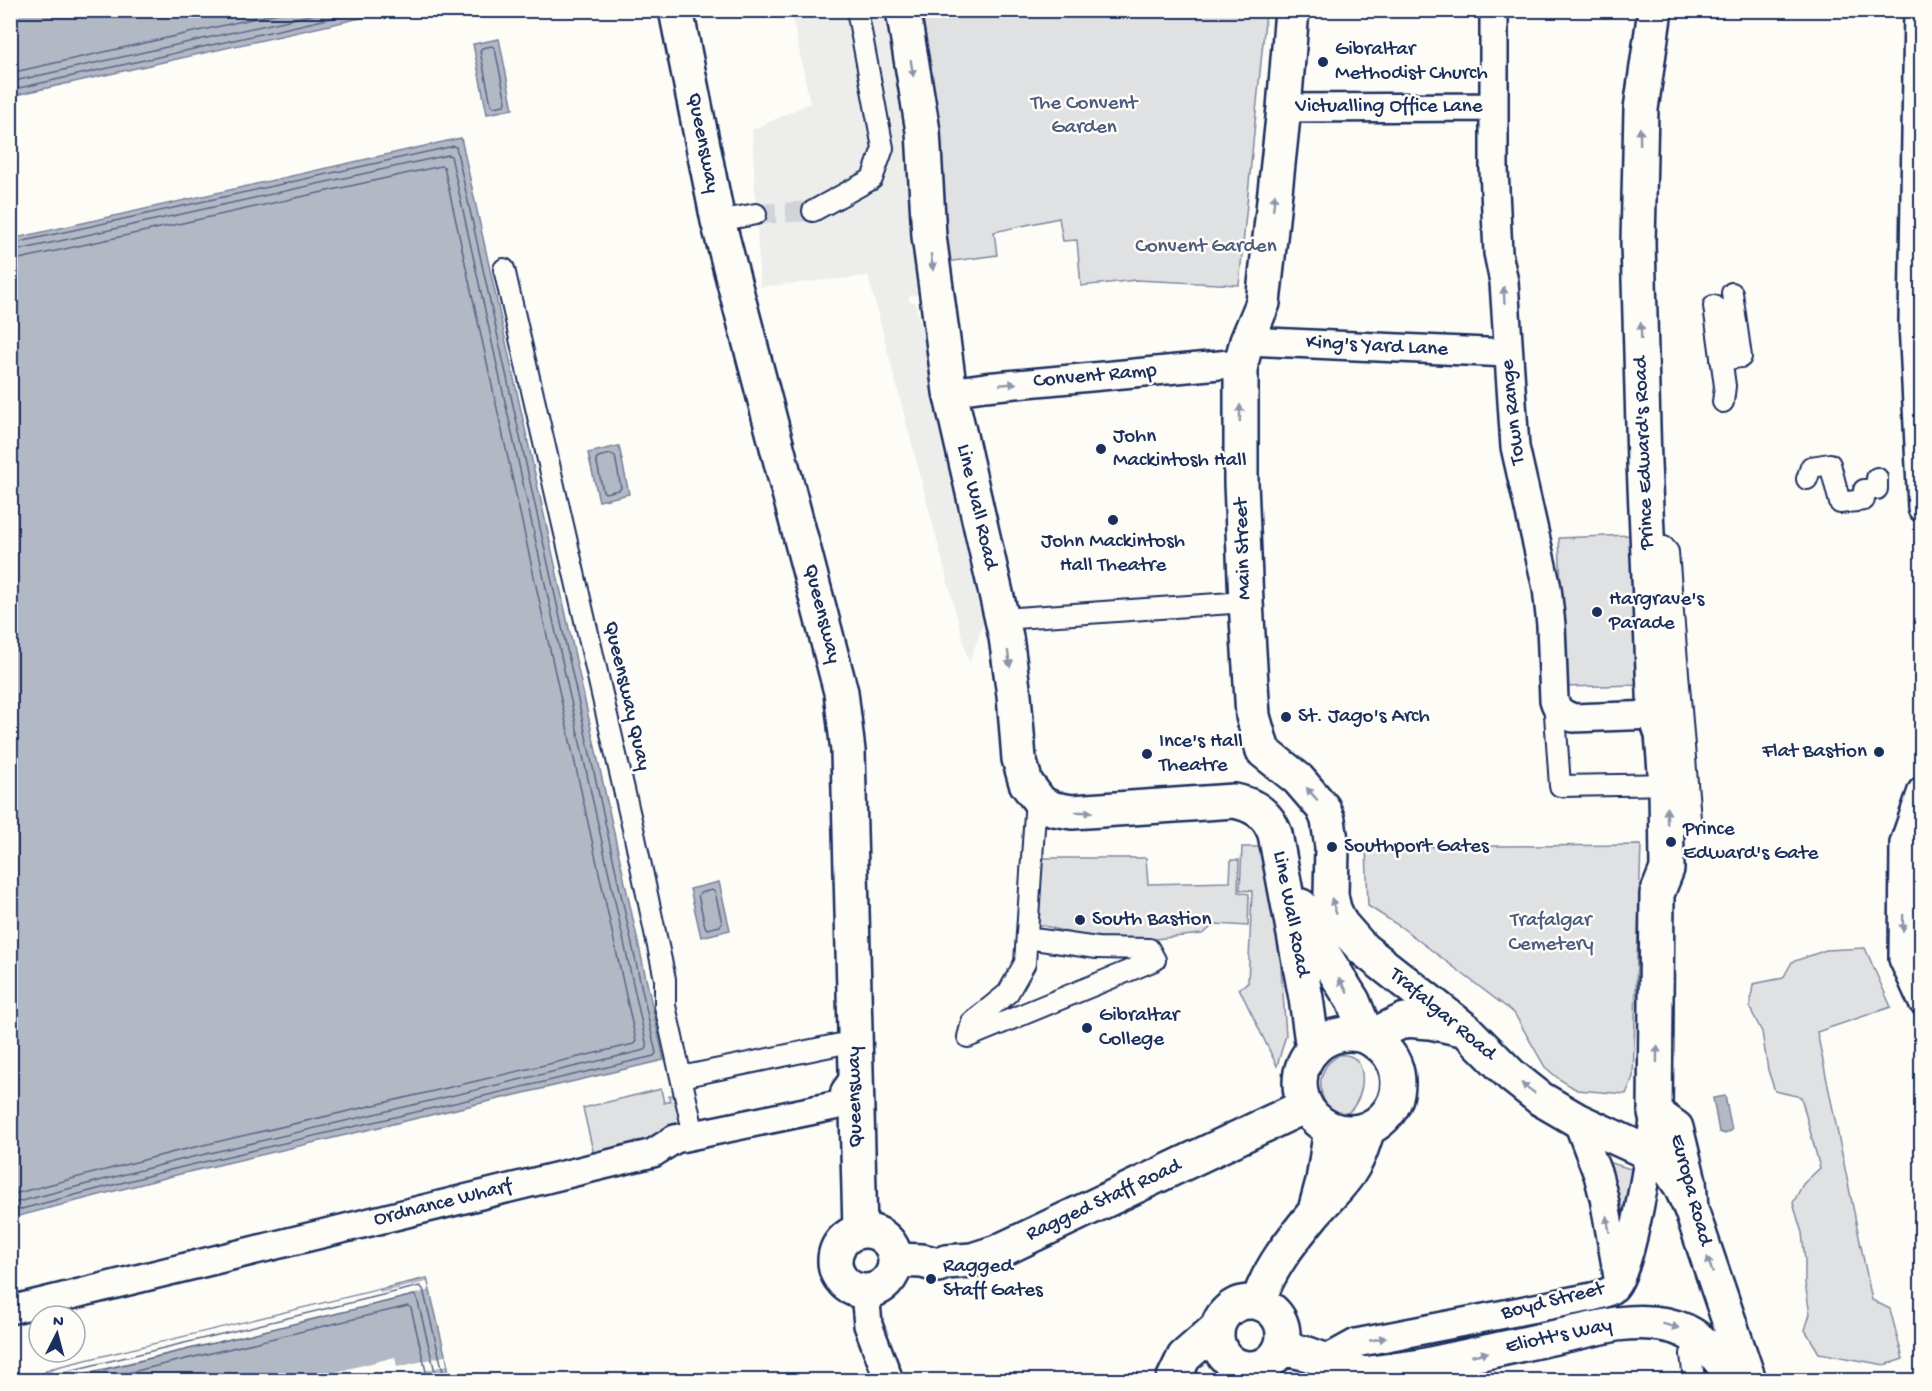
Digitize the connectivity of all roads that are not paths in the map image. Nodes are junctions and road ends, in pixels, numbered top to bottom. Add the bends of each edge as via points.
1 (676, 10) edge
2 (857, 10) edge
3 (903, 10) edge
4 (1292, 10) edge
5 (1494, 10) edge
6 (1655, 10) edge
7 (1918, 10) edge
8 (1494, 107) junction
9 (1284, 108) junction
10 (813, 211) tunnel mouth
11 (756, 214) tunnel mouth
12 (717, 221) junction
13 (504, 269) dead end
14 (1732, 293) dead end
15 (1714, 306) dead end
16 (1244, 352) junction
17 (1508, 353) junction
18 (1721, 360) junction
19 (950, 392) junction
20 (1723, 402) dead end
21 (1877, 478) dead end
22 (1807, 479) dead end
23 (1922, 508) edge
24 (1648, 547) junction
25 (1246, 602) junction
26 (1002, 619) junction
27 (1554, 700) junction
28 (1655, 715) junction
29 (1263, 751) junction
30 (1676, 784) junction
31 (1036, 798) junction
32 (1920, 800) edge
33 (1234, 801) junction
34 (1690, 819) dead end
35 (1657, 894) joint
36 (1027, 938) junction
37 (1922, 1001) edge
38 (1466, 1030) junction
39 (1372, 1040) junction
40 (855, 1041) junction
41 (1312, 1050) junction
42 (681, 1077) junction
43 (855, 1077) junction
44 (1305, 1106) junction
45 (1655, 1113) junction
46 (1577, 1120) junction
47 (1331, 1129) junction
48 (1368, 1129) junction
49 (694, 1135) junction
50 (1649, 1153) junction
51 (1691, 1209) junction
52 (1315, 1212) junction
53 (860, 1231) junction
54 (896, 1260) junction
55 (1619, 1281) junction
56 (865, 1292) junction
57 (1258, 1303) junction
58 (10, 1310) edge
59 (1220, 1342) junction
60 (1282, 1348) junction
61 (1691, 1354) dead end
62 (1324, 1360) junction
63 (1728, 1371) edge
64 (1363, 1377) edge
65 (889, 1380) edge
66 (1174, 1380) edge
67 (1694, 1380) edge
68 (1749, 1380) edge

1 - 12 street, Queensway
2 - 10 street via 883,148 872,178
3 -> 19 street, Line Wall Road via 923,131 929,236
4 - 9 street, Main Street
5 - 8 street, Town Range
24 -> 6 street, Prince Edward's Road via 1638,243 1642,95
7 - 23 street via 1914,322
8 - 9 street, Victualling Office Lane
17 -> 8 street, Town Range via 1504,282 1498,253
16 -> 9 street, Main Street via 1263,303
11 - 12 street
12 - 40 street, Queensway via 841,692 848,751
13 - 42 street, Queensway Quay via 639,855
14 - 18 street via 1741,357
15 - 18 street
16 - 17 street, King's Yard Lane
19 -> 16 street, Convent Ramp
25 -> 16 street, Main Street via 1240,421
17 - 27 street, Town Range via 1515,447 1547,588
18 - 20 street
19 - 26 street, Line Wall Road
21 - 22 street via 1877,489 1864,490 1864,500 1840,503 1830,464 1811,467
24 - 28 street, Prince Edward's Road
24 - 30 street via 1668,552
25 - 26 street
25 - 29 street, Main Street via 1251,699
26 -> 31 street, Line Wall Road via 1019,759 1026,783
27 - 28 street via 1557,709 1573,718
27 - 30 street via 1560,786
28 - 30 street, Prince Edward's Road
29 - 33 street via 1258,771
38 -> 29 street, Trafalgar Road via 1350,936 1334,909 1331,895 1332,847 1323,808 1298,778
39 -> 29 street, Main Street via 1306,921
30 - 34 street
35 -> 30 street, Prince Edward's Road via 1667,869
31 -> 33 street, Line Wall Road via 1048,807 1072,812
31 - 36 street
32 -> 37 street via 1904,843 1903,959
33 - 41 street, Line Wall Road via 1256,808 1275,834
45 -> 35 street, Europa Road
36 - 36 street via 1025,963 1008,993 972,1022 969,1037 1155,960 1149,949 1097,948
38 - 39 street via 1405,1020
46 -> 38 street, Trafalgar Road via 1512,1076
39 - 41 street via 1338,1035
39 - 48 street via 1393,1063 1398,1088 1389,1113
40 - 42 street
40 - 43 street, Queensway
41 - 44 street via 1300,1077
42 - 49 street, Queensway Quay
43 - 49 street, Ordnance Wharf via 845,1091 843,1104
43 - 53 street, Queensway
44 - 47 street via 1320,1124
44 - 54 street, Ragged Staff Road via 998,1252 938,1266
45 - 50 street
45 - 51 street, Europa Road via 1676,1128 1689,1181
46 - 50 street, Trafalgar Road
55 -> 46 street, Boyd Street via 1604,1198
47 - 48 street
47 - 52 street
48 - 52 street via 1355,1163
49 - 58 street, Ordnance Wharf via 675,1139 653,1153
50 - 51 street, Trafalgar Road via 1672,1171
50 - 55 street via 1631,1244
68 -> 51 street, Europa Road
52 - 57 street via 1272,1270
53 - 54 street via 888,1241
53 - 56 street via 843,1240 834,1265 842,1281
54 - 56 street via 884,1286
62 -> 55 street, Boyd Street via 1356,1343 1592,1297 1606,1293
56 - 65 street via 868,1325
57 - 59 street via 1238,1304 1228,1310 1221,1318
57 - 60 street via 1268,1307 1281,1322
59 - 60 street via 1231,1362 1240,1367 1258,1368 1274,1359
59 - 66 street via 1184,1357
60 - 62 street
61 - 67 street
62 - 64 street
64 -> 63 street, Eliott's Way via 1616,1324 1647,1322 1694,1335

